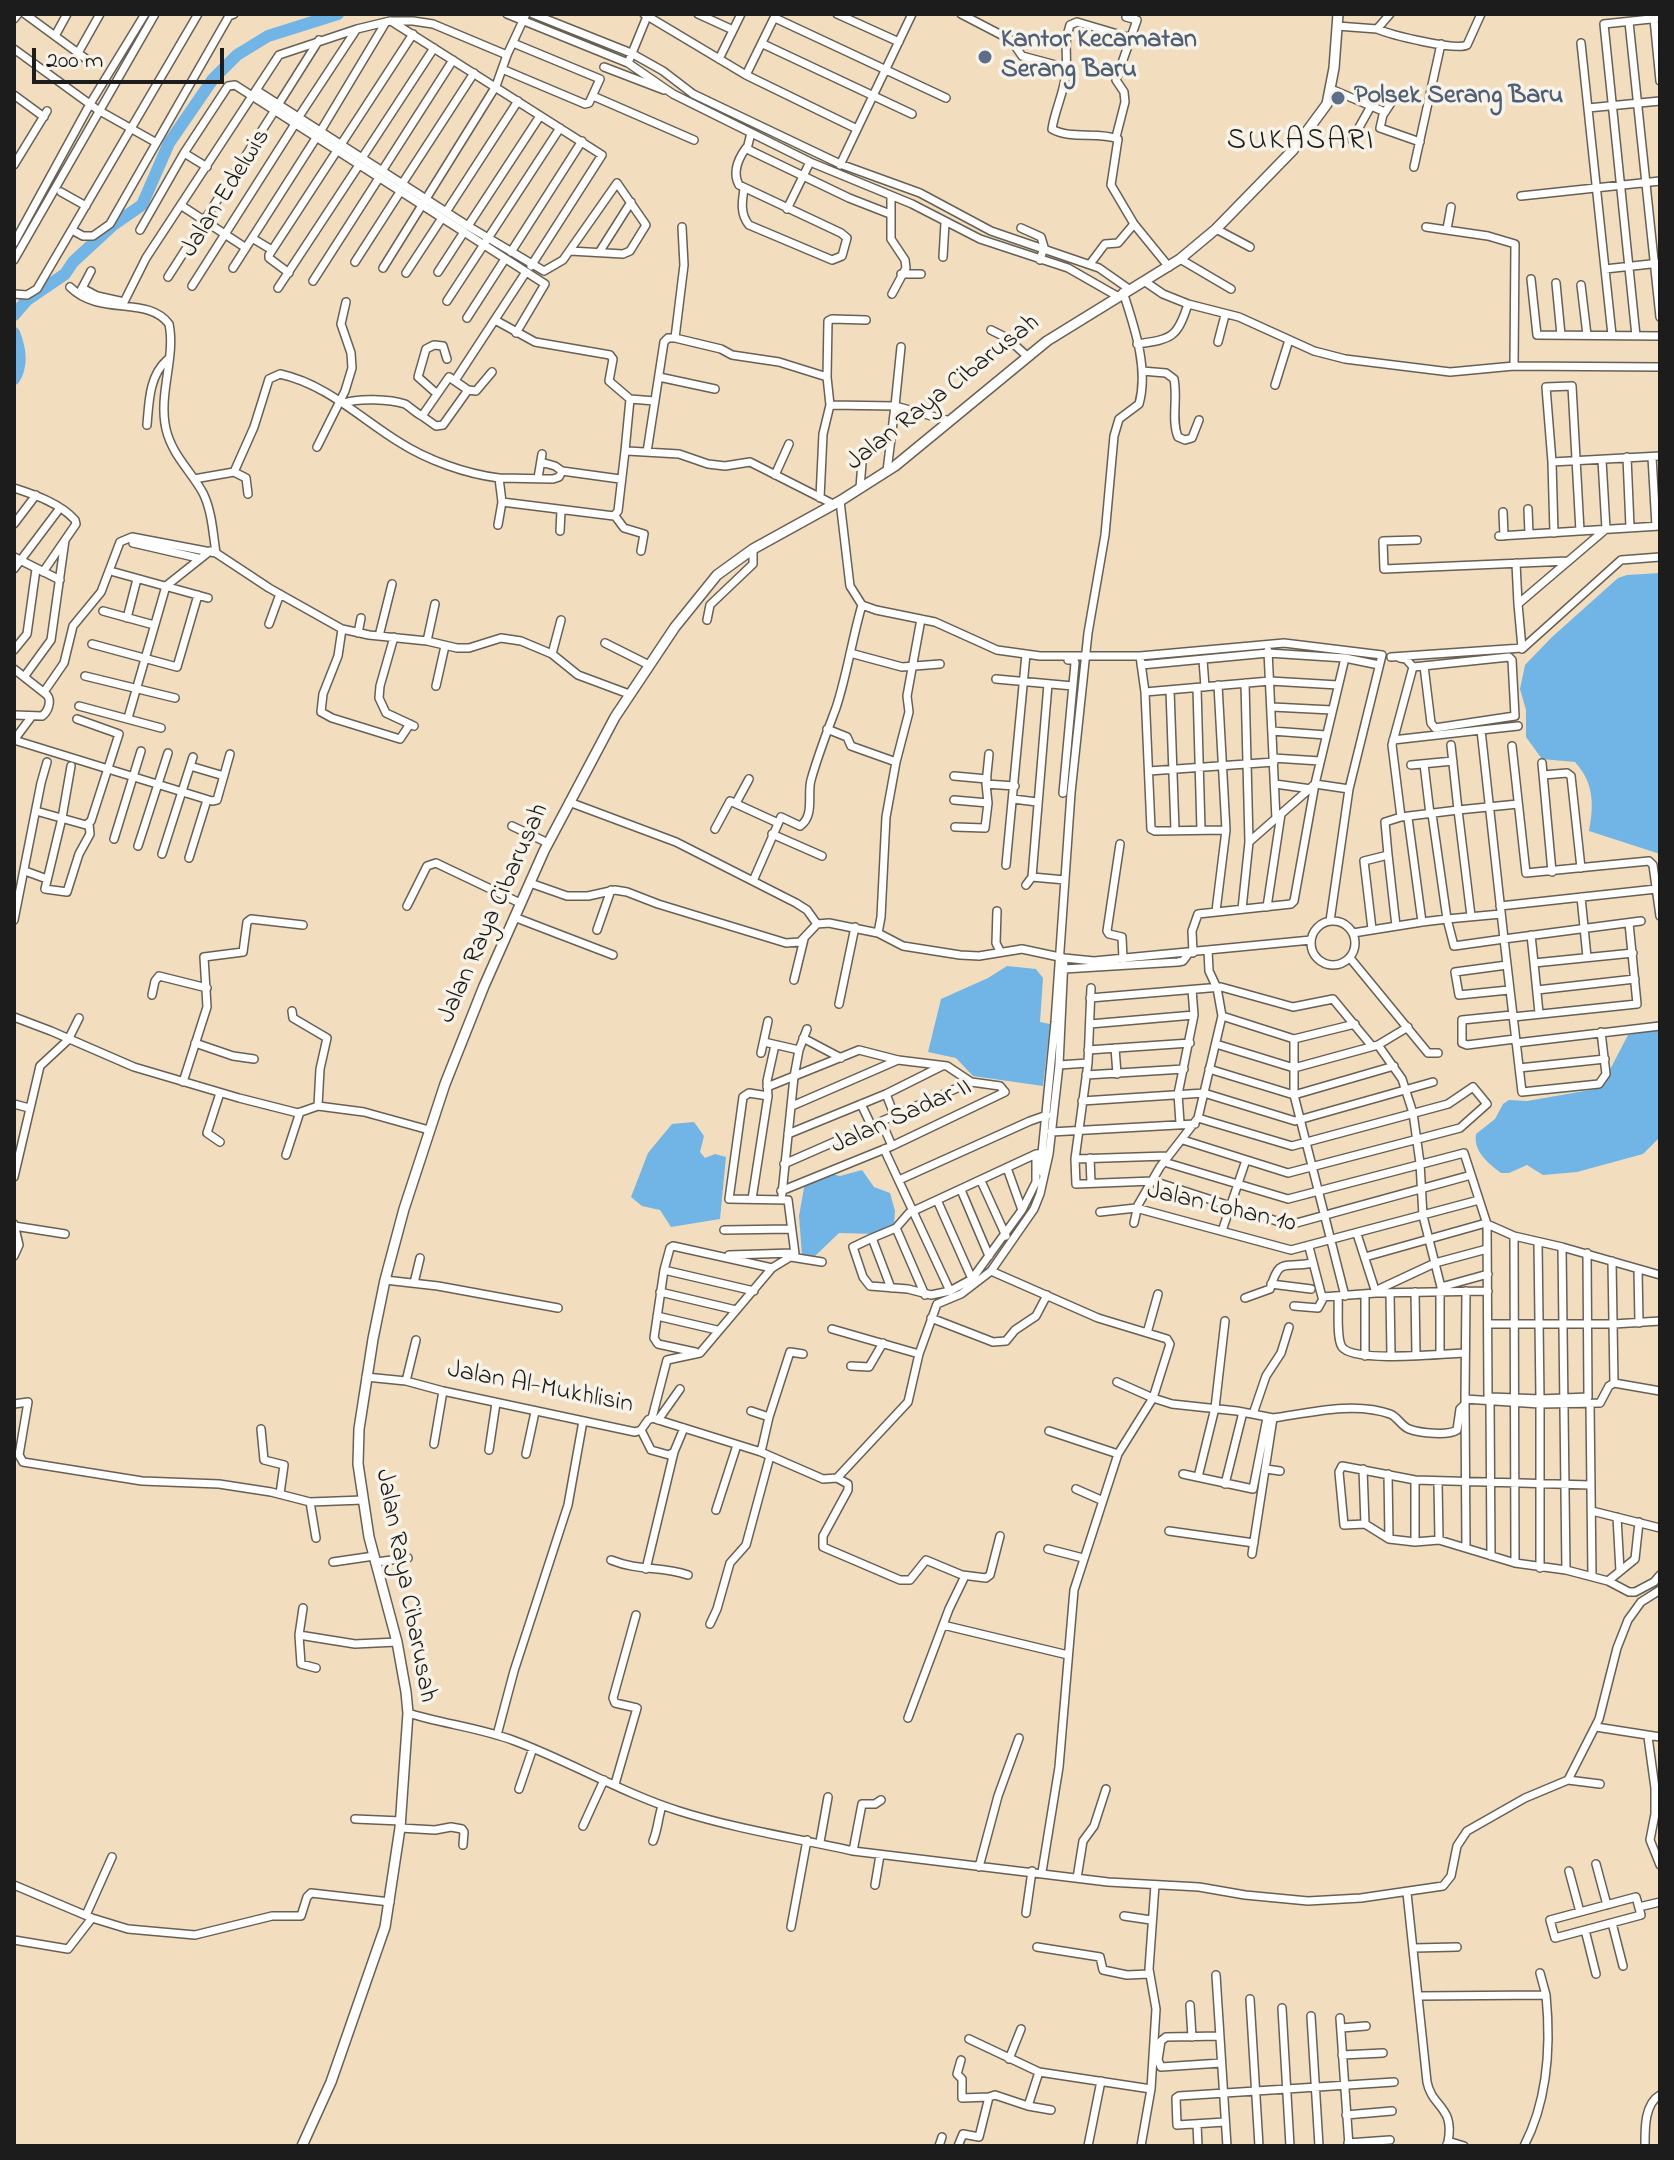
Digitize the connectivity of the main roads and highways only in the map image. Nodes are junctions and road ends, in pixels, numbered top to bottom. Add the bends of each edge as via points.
1 (1338, 14) edge
2 (302, 2146) edge

1 - 2 main road, Jalan Raya Cibarusah via 1331,89 1324,108 1293,150 1216,229 1169,267 1054,335 887,471 753,549 711,582 629,694 548,843 476,1006 429,1130 385,1280 366,1377 358,1453 363,1500 408,1713 400,1825 385,1927 331,2082

